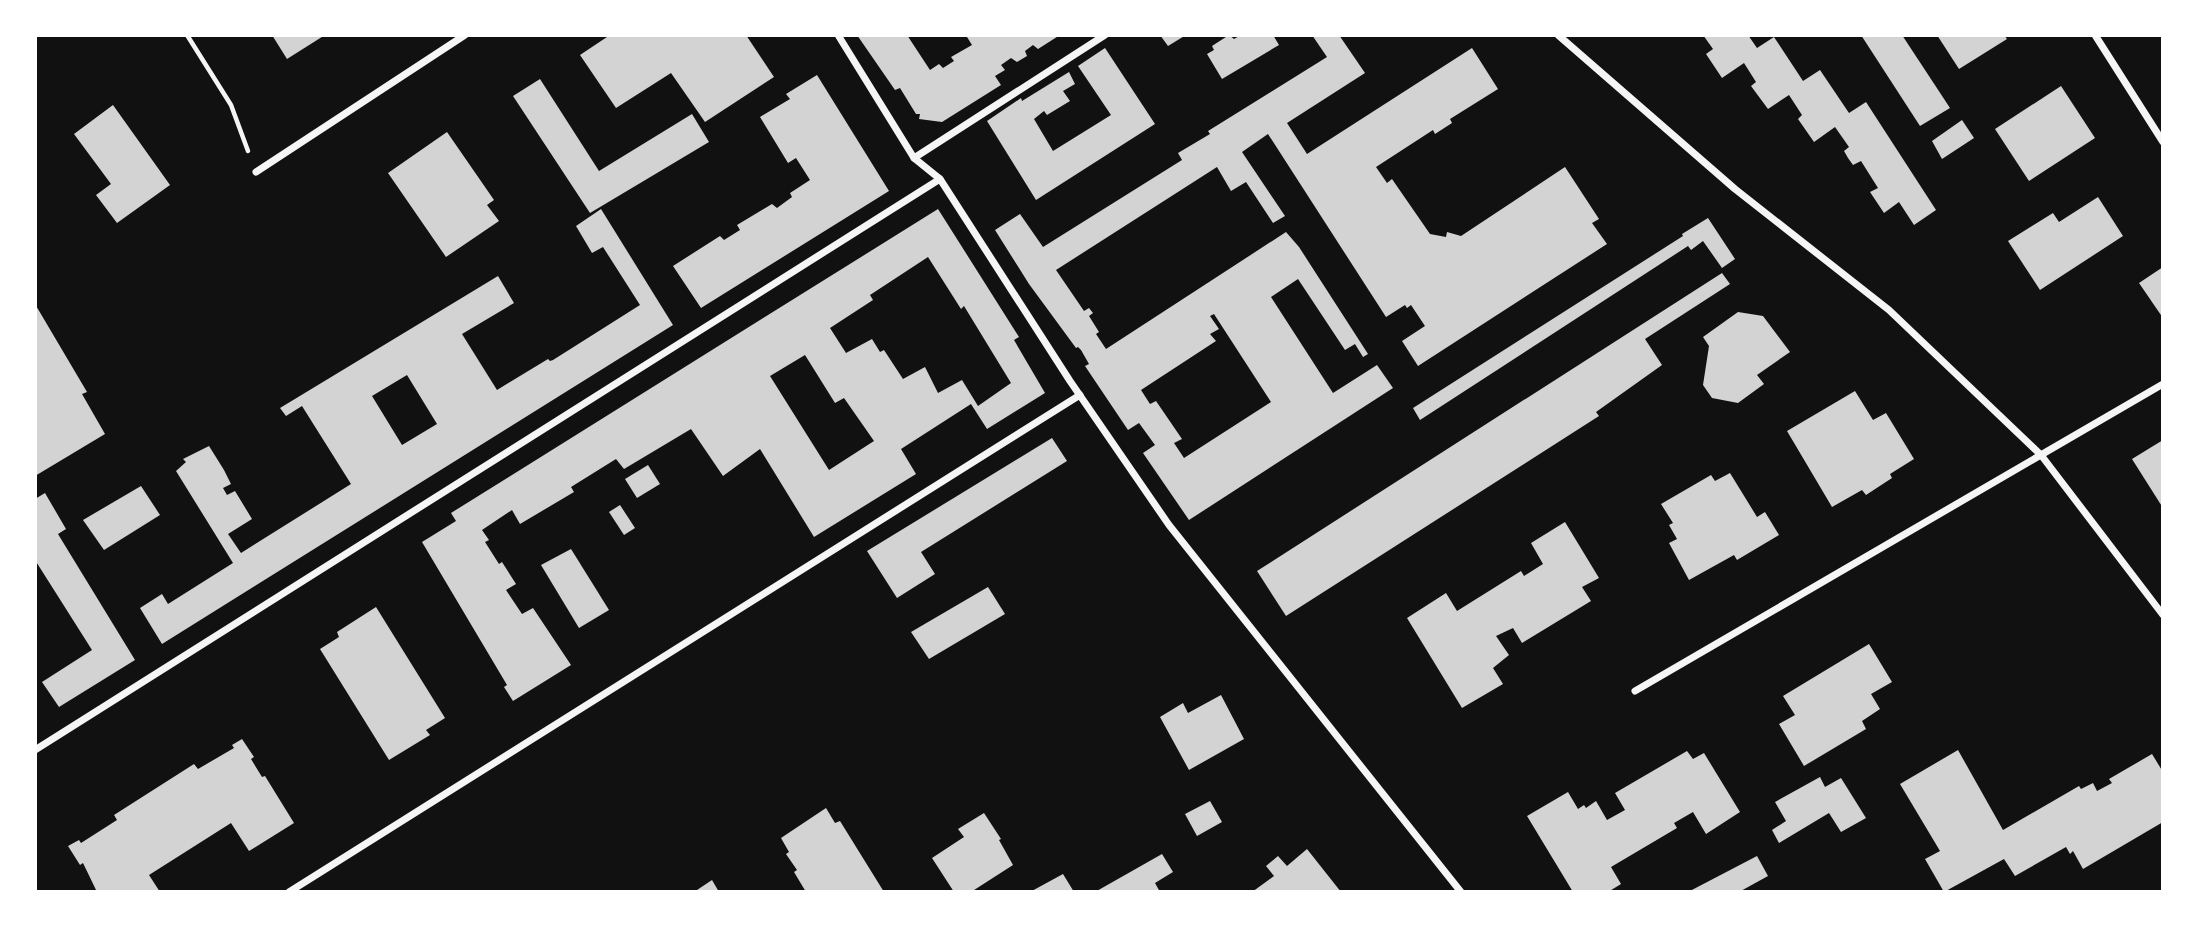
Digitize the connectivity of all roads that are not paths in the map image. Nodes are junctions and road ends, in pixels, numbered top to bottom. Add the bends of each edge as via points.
1 (465, 35) edge
2 (838, 35) edge
3 (1105, 35) edge
4 (2095, 35) edge
5 (1561, 37) edge
6 (2163, 142) edge
7 (914, 158) junction
8 (256, 172) road end
9 (940, 179) junction
10 (2163, 384) edge
11 (1080, 395) junction
12 (2041, 455) junction
13 (2163, 615) edge
14 (1635, 691) dead end
15 (35, 750) edge
16 (289, 892) edge
17 (1461, 892) edge

1 - 8 street
2 - 7 street
3 - 7 street
4 - 6 street
5 - 12 street via 1735,189 1889,310
7 - 9 street
9 - 11 street
9 - 15 street
10 - 12 street
11 - 16 street
11 - 17 street via 1169,524
12 - 13 street
12 - 14 street

